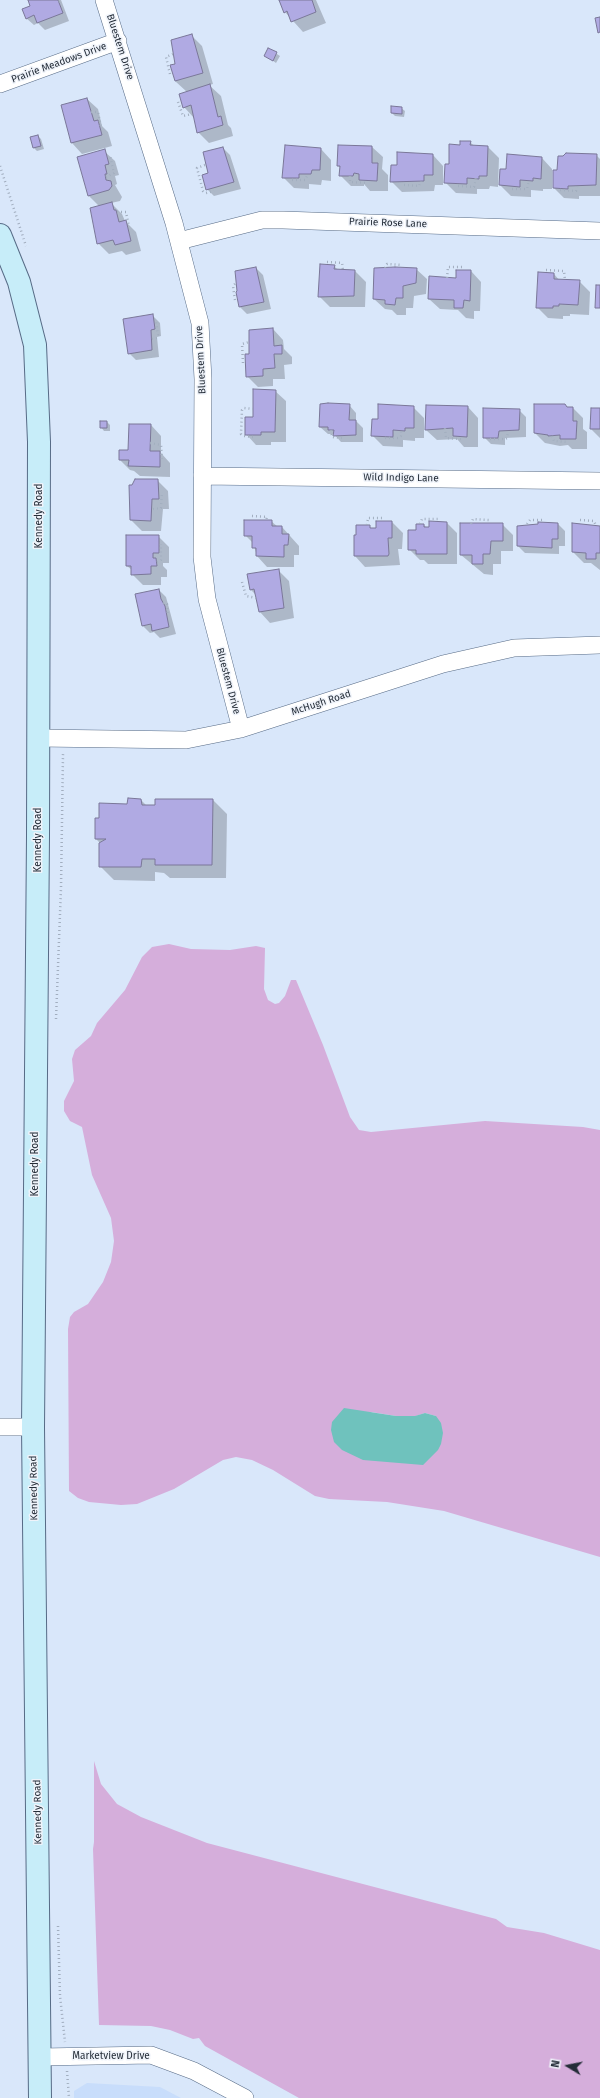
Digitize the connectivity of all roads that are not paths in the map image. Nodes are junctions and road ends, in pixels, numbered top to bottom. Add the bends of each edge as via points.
1 (104, 0) edge
2 (118, 42) junction
3 (0, 84) edge
4 (600, 231) edge
5 (0, 235) edge
6 (179, 241) junction
7 (202, 476) junction
8 (600, 481) edge
9 (600, 645) edge
10 (241, 729) junction
11 (39, 738) junction
12 (0, 1427) edge
13 (33, 1427) junction
14 (41, 2057) junction
15 (40, 2098) edge
16 (245, 2098) edge

1 - 2 street, Bluestem Drive
2 - 3 street, Prairie Meadows Drive
2 - 6 street, Bluestem Drive
4 - 6 street, Prairie Rose Lane via 262,220
5 - 11 main road, Kennedy Road via 18,282 35,345 39,442
6 - 7 street, Bluestem Drive via 198,315 202,342
7 - 8 street, Wild Indigo Lane
7 - 10 street, Bluestem Drive via 202,557 207,599
9 - 10 street, McHugh Road via 514,648 443,664
10 - 11 street, McHugh Road via 186,740
11 - 13 main road, Kennedy Road
12 - 13 street
13 - 14 main road, Kennedy Road
14 - 15 main road, Kennedy Road
14 - 16 street, Marketview Drive via 151,2055 194,2071

